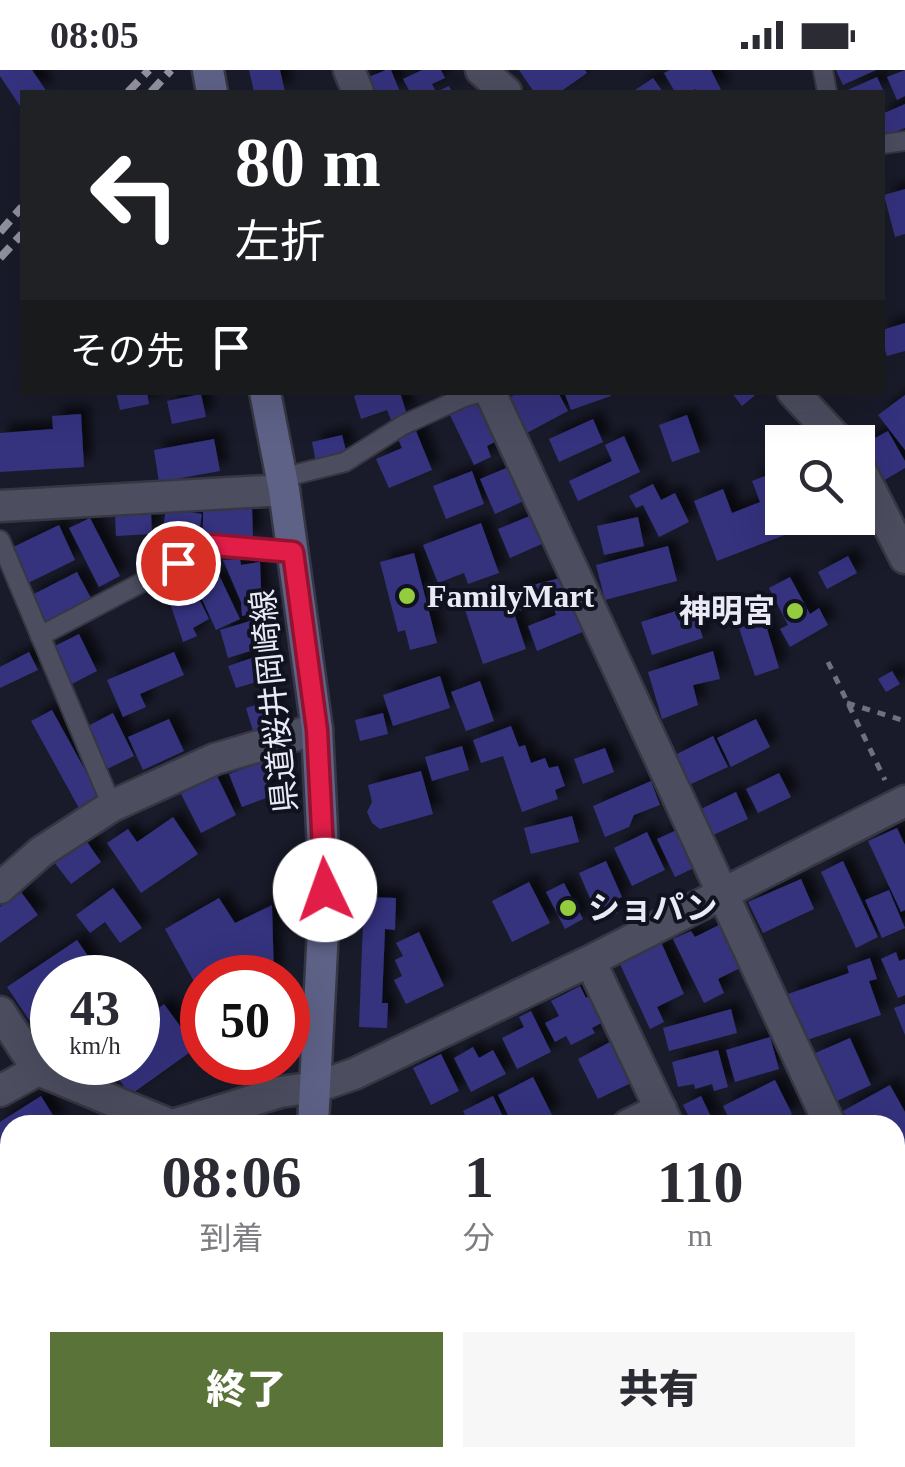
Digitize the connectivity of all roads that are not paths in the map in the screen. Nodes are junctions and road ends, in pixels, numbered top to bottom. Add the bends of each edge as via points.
1 (481, 70) edge
2 (504, 90) edge
3 (266, 395) edge
4 (472, 395) edge
5 (491, 395) edge
6 (797, 395) edge
7 (824, 425) edge
8 (282, 484) junction
9 (875, 499) edge
10 (0, 506) edge
11 (0, 540) edge
12 (293, 552) junction
13 (905, 558) edge
14 (40, 636) junction
15 (317, 730) junction
16 (901, 803) edge
17 (112, 806) junction
18 (0, 888) edge
19 (724, 894) junction
20 (590, 961) junction
21 (0, 1012) edge
22 (30, 1058) edge
23 (30, 1074) edge
24 (75, 1085) edge
25 (316, 1087) junction
26 (0, 1091) edge
27 (148, 1115) edge
28 (205, 1115) edge
29 (313, 1115) edge
30 (663, 1115) edge
31 (825, 1115) edge

1 - 2 street
3 - 8 main road, 県道桜井岡崎線
4 - 8 lane via 403,425 345,462
5 - 19 street
6 - 7 street
8 - 10 street
8 - 12 main road, 県道桜井岡崎線
9 - 13 street
11 - 14 lane
12 - 14 lane via 212,545
12 - 15 main road, 県道桜井岡崎線
14 - 17 lane
15 - 17 street via 216,759
15 - 25 main road, 県道桜井岡崎線 via 325,890
16 - 19 street
17 - 18 street
19 - 20 street
19 - 31 street
20 - 25 street
20 - 30 street
21 - 22 street
23 - 26 street
24 - 27 street
25 - 28 street
25 - 29 main road, 県道桜井岡崎線

